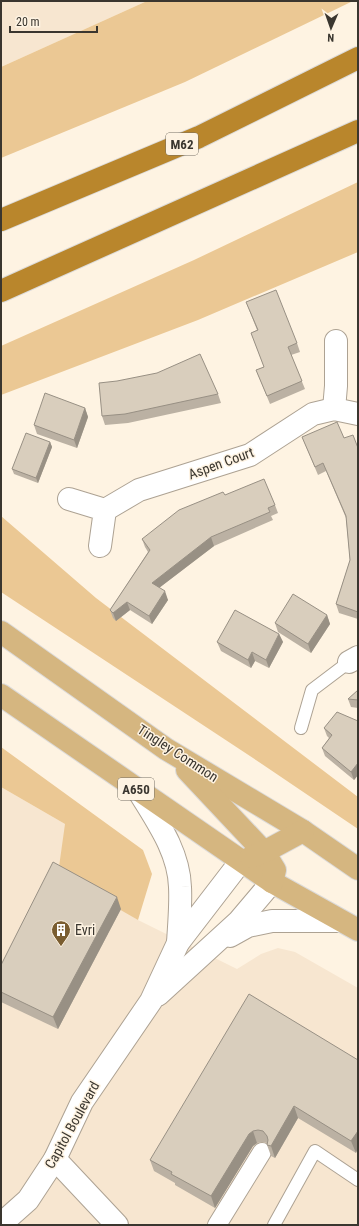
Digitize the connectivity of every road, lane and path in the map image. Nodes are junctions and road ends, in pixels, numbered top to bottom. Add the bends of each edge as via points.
1 (358, 58) edge
2 (358, 131) edge
3 (1, 220) edge
4 (1, 291) edge
5 (336, 341) dead end
6 (334, 409) junction
7 (358, 414) edge
8 (69, 499) dead end
9 (105, 510) junction
10 (100, 546) dead end
11 (1, 632) edge
12 (354, 660) edge
13 (1, 695) edge
14 (301, 728) dead end
15 (166, 749) junction
16 (138, 790) junction
17 (304, 831) junction
18 (264, 852) junction
19 (241, 861) junction
20 (358, 869) edge
21 (272, 882) junction
22 (349, 925) edge
23 (178, 943) junction
24 (213, 945) junction
25 (151, 1001) junction
26 (262, 1152) dead end
27 (55, 1159) junction
28 (358, 1180) edge
29 (1, 1224) edge
30 (117, 1225) edge
31 (217, 1225) edge
32 (274, 1225) edge

1 - 3 highway, M62 via 199,137
2 - 4 highway
5 - 6 street
6 - 7 street, Aspen Court
6 - 9 street, Aspen Court via 313,414 250,455 139,490
8 - 9 street
9 - 10 street
11 - 15 main road, Tingley Common
12 - 14 lane via 312,690
13 - 16 main road, A650
15 - 17 main road, Tingley Common
15 - 18 main road
16 - 19 main road, A650
16 - 23 street, Capitol Boulevard via 176,861 180,887
17 - 18 main road
17 - 20 main road, Tingley Common
18 - 19 main road
18 - 21 main road via 275,870
19 - 21 main road, A650
19 - 23 street, Capitol Boulevard
21 - 22 main road, A650
21 - 24 street, Capitol Boulevard via 239,921
22 - 24 street, Capitol Boulevard via 272,921 248,926
23 - 25 street, Capitol Boulevard
24 - 25 street, Capitol Boulevard
25 - 27 street, Capitol Boulevard via 82,1102
26 - 31 street
27 - 29 street, Capitol Boulevard via 28,1200
27 - 30 street
28 - 32 lane via 315,1151

